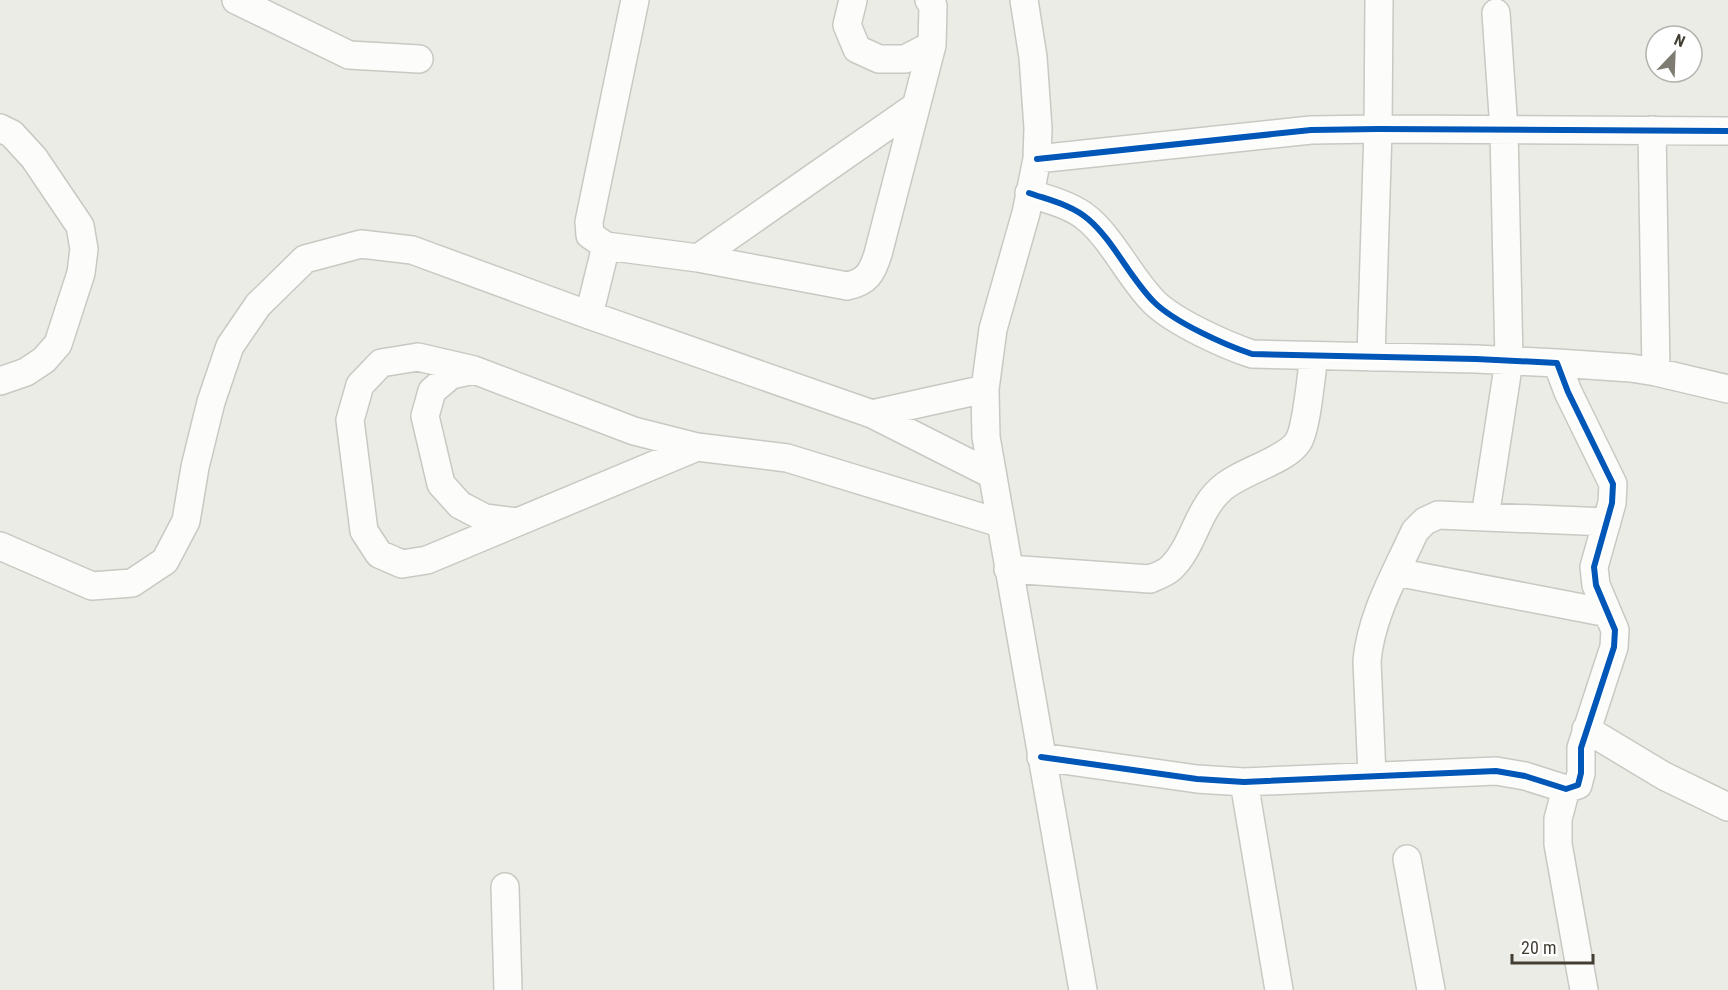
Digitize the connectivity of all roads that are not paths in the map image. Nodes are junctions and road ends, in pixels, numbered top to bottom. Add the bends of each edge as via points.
1 (236, 0) edge
2 (634, 0) edge
3 (853, 0) edge
4 (929, 0) edge
5 (1024, 0) edge
6 (1378, 0) edge
7 (1496, 13) dead end
8 (932, 45) junction
9 (419, 59) dead end
10 (916, 106) junction
11 (0, 128) edge
12 (1378, 129) junction
13 (1504, 130) junction
14 (1652, 130) junction
15 (1728, 131) edge
16 (1037, 159) junction
17 (1029, 193) junction
18 (606, 246) junction
19 (698, 258) junction
20 (589, 315) junction
21 (1314, 356) junction
22 (1371, 357) junction
23 (1509, 361) junction
24 (1557, 363) junction
25 (474, 370) junction
26 (1656, 372) junction
27 (0, 381) edge
28 (985, 389) junction
29 (1728, 389) edge
30 (872, 414) junction
31 (697, 447) junction
32 (991, 474) junction
33 (1485, 517) junction
34 (516, 522) junction
35 (1606, 522) junction
36 (1000, 523) junction
37 (0, 546) edge
38 (1008, 569) junction
39 (1396, 572) junction
40 (1608, 613) junction
41 (1586, 729) junction
42 (1041, 756) junction
43 (1372, 776) junction
44 (1244, 782) junction
45 (1566, 789) junction
46 (1728, 807) edge
47 (1407, 859) dead end
48 (505, 887) dead end
49 (508, 990) edge
50 (1083, 990) edge
51 (1279, 990) edge
52 (1431, 990) edge
53 (1584, 990) edge

1 - 9 street via 349,55
2 - 18 street via 589,222 591,235
3 - 8 street via 847,25 857,49 879,59 905,59
4 - 8 street via 933,6
5 - 16 street via 1033,57
6 - 12 street
7 - 13 street
8 - 10 street
10 - 19 street
10 - 19 street via 873,269 860,284 847,286
11 - 27 street via 12,134 34,158 80,226 84,249 81,273 57,344 44,360 26,372
12 - 13 street
12 - 16 street via 1311,130
12 - 22 street
13 - 14 street
13 - 23 street
14 - 15 street
14 - 26 street
16 - 17 street
17 - 21 street via 1089,219 1140,287 1172,315 1252,354
17 - 28 street via 993,328
18 - 19 street
18 - 20 street
20 - 30 street
20 - 37 street via 412,250 361,244 305,259 258,305 230,346 211,402 186,521 165,561 132,583 92,586
21 - 22 street
21 - 38 street via 1298,443 1218,491 1170,570 1150,579
22 - 23 street
23 - 24 street
23 - 33 street
24 - 26 street
24 - 35 street via 1613,484
25 - 31 street via 634,431
25 - 34 street via 451,375 432,391 425,416 441,484 460,505 485,518
25 - 34 street via 418,357 381,363 360,385 350,420 364,531 378,554 402,564 427,560
26 - 29 street
28 - 30 street
28 - 32 street
30 - 32 street
31 - 34 street
31 - 36 street via 787,458
32 - 36 street
33 - 35 street
33 - 39 street via 1438,515 1425,521 1415,531
35 - 40 street via 1594,567 1596,585
36 - 38 street
38 - 42 street
39 - 40 street
39 - 43 street via 1369,643
40 - 41 street via 1615,630 1614,647
41 - 45 street via 1578,785
41 - 46 street via 1664,776
42 - 44 street
42 - 50 street
43 - 44 street
43 - 45 street via 1496,771
44 - 51 street
45 - 53 street via 1558,819 1558,844
47 - 52 street
48 - 49 street

